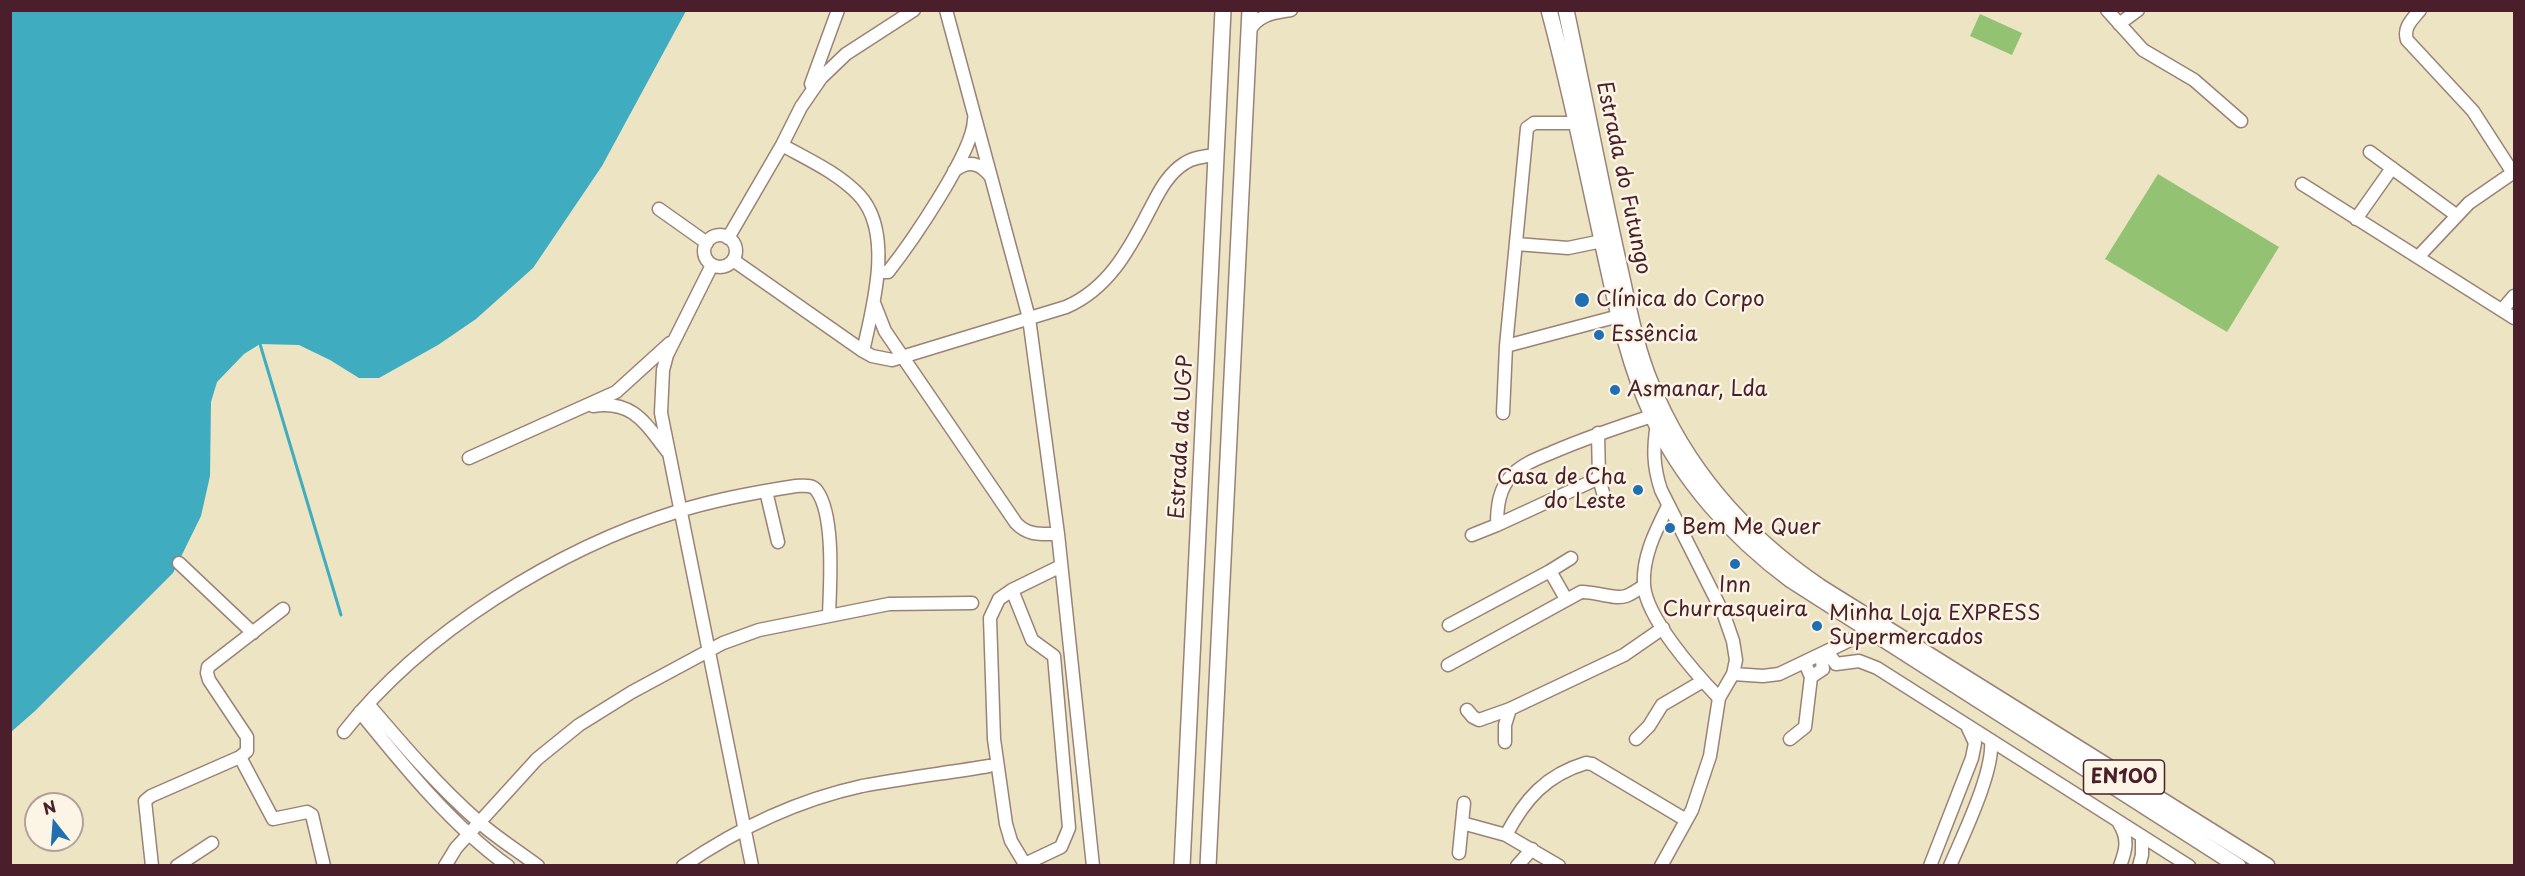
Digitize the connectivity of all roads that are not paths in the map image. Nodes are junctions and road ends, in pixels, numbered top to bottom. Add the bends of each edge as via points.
1 (838, 10) edge
2 (914, 10) edge
3 (946, 10) edge
4 (1223, 10) edge
5 (1250, 10) edge
6 (1291, 10) edge
7 (1550, 10) edge
8 (1566, 10) edge
9 (2107, 10) edge
10 (2138, 10) edge
11 (2420, 10) edge
12 (1272, 11) edge
13 (2119, 24) junction
14 (1249, 31) junction
15 (801, 107) junction
16 (974, 113) junction
17 (2241, 121) dead end
18 (1575, 123) junction
19 (782, 146) junction
20 (2370, 152) dead end
21 (1216, 154) junction
22 (2392, 168) junction
23 (952, 172) junction
24 (2514, 173) edge
25 (992, 178) junction
26 (2302, 184) dead end
27 (659, 209) dead end
28 (2456, 215) junction
29 (2356, 219) junction
30 (728, 238) junction
31 (1602, 241) junction
32 (706, 243) junction
33 (1516, 244) junction
34 (2418, 257) junction
35 (733, 260) junction
36 (712, 265) junction
37 (878, 272) junction
38 (2514, 296) edge
39 (874, 303) junction
40 (2502, 310) junction
41 (1619, 316) junction
42 (1029, 318) junction
43 (2514, 318) edge
44 (673, 340) junction
45 (1506, 346) junction
46 (863, 351) junction
47 (902, 357) junction
48 (584, 408) junction
49 (1503, 412) dead end
50 (1655, 420) junction
51 (1598, 433) junction
52 (669, 454) junction
53 (469, 458) dead end
54 (1599, 478) junction
55 (766, 491) junction
56 (1605, 500) dead end
57 (1668, 506) junction
58 (680, 511) junction
59 (1497, 525) junction
60 (1058, 534) junction
61 (1472, 535) dead end
62 (778, 542) dead end
63 (1571, 558) dead end
64 (179, 563) dead end
65 (1061, 566) junction
66 (1550, 571) junction
67 (1644, 586) junction
68 (1012, 590) junction
69 (1566, 599) junction
70 (972, 603) dead end
71 (283, 609) dead end
72 (829, 615) junction
73 (1449, 625) dead end
74 (1663, 628) junction
75 (1869, 631) junction
76 (253, 633) junction
77 (710, 650) junction
78 (1824, 652) junction
79 (1804, 663) junction
80 (1448, 665) dead end
81 (1733, 674) junction
82 (1811, 678) junction
83 (1703, 681) junction
84 (1719, 698) junction
85 (364, 708) junction
86 (1510, 709) junction
87 (1467, 710) dead end
88 (1965, 724) junction
89 (344, 732) dead end
90 (1791, 739) dead end
91 (1636, 740) dead end
92 (1990, 741) junction
93 (1505, 742) dead end
94 (240, 757) junction
95 (1972, 758) junction
96 (2020, 760) junction
97 (989, 766) dead end
98 (1988, 767) junction
99 (1464, 803) dead end
100 (1686, 820) junction
101 (2116, 820) junction
102 (480, 823) junction
103 (1462, 823) junction
104 (744, 830) junction
105 (470, 834) junction
106 (1506, 835) junction
107 (2142, 836) junction
108 (212, 843) dead end
109 (1532, 849) junction
110 (2126, 850) junction
111 (2167, 852) junction
112 (1459, 853) dead end
113 (2139, 864) edge
114 (1026, 865) edge
115 (152, 866) edge
116 (177, 866) edge
117 (324, 866) edge
118 (445, 866) edge
119 (508, 866) edge
120 (538, 866) edge
121 (683, 866) edge
122 (752, 866) edge
123 (1093, 866) edge
124 (1182, 866) edge
125 (1208, 866) edge
126 (1517, 866) edge
127 (1559, 866) edge
128 (1661, 866) edge
129 (1930, 866) edge
130 (1950, 866) edge
131 (2120, 866) edge
132 (2189, 866) edge
133 (2238, 866) edge
134 (2267, 866) edge

1 - 15 street
2 - 15 street via 846,54 821,78
3 - 16 street
4 - 21 main road, Estrada da UGP
5 - 14 main road
6 - 12 street
7 - 18 main road, Estrada do Futungo / EN100
8 - 134 main road, Estrada do Futungo / EN100 via 1644,365 1678,439 1728,508 1768,547 1820,587
9 - 13 street
10 - 13 street
11 - 24 street via 2406,27 2407,40 2473,111
12 - 14 street via 1259,18
13 - 17 street via 2143,50 2194,80
14 - 125 main road
15 - 19 street
16 - 23 street via 970,137
16 - 25 street
18 - 31 main road, Estrada do Futungo / EN100
18 - 33 street via 1534,123 1527,128
19 - 30 street
19 - 37 street via 841,179 861,197 875,227
20 - 22 street
21 - 42 street via 1185,163 1170,176 1126,252 1099,286 1083,299
21 - 124 main road, Estrada da UGP
22 - 28 street
22 - 29 street
23 - 25 street via 974,163 984,167
23 - 37 street via 916,236 888,272
24 - 28 street
25 - 42 street
26 - 29 street
27 - 32 street
28 - 34 street
29 - 34 street
30 - 32 street via 714,237
30 - 35 street via 735,245
31 - 33 street via 1568,248
31 - 41 main road, Estrada do Futungo / EN100
32 - 36 street via 704,252
33 - 45 street
34 - 40 street
35 - 36 street via 726,266
35 - 46 street
36 - 44 street
37 - 39 street
38 - 40 street
39 - 46 street
39 - 47 street via 885,331
40 - 43 street
41 - 45 street
41 - 50 main road, Estrada do Futungo / EN100 via 1627,350
42 - 47 street
42 - 60 street
44 - 48 street via 616,392
44 - 52 street via 663,370 661,399
45 - 49 street
46 - 47 street via 892,360
47 - 60 street via 1022,530
48 - 52 street via 606,404 627,408 643,420
48 - 53 street
50 - 51 street
50 - 57 street via 1655,471
50 - 75 main road, Estrada do Futungo / EN100 via 1690,478 1733,530 1791,580
51 - 54 street
51 - 59 street via 1525,464 1512,475 1501,493
52 - 58 street
54 - 56 street
54 - 59 street
55 - 58 street
55 - 62 street
55 - 72 street via 809,485 822,501 832,554
57 - 67 street via 1652,543
57 - 81 street via 1724,615 1736,660
58 - 77 street
58 - 85 street via 614,536 526,578 449,632
59 - 61 street
60 - 65 street
63 - 66 street
64 - 76 street
65 - 68 street
65 - 123 street
66 - 69 street
66 - 73 street
67 - 69 street via 1618,598 1594,591
67 - 74 street
68 - 114 street via 999,599 990,618 994,739 1007,832
68 - 114 street via 1032,640 1054,656 1070,828 1060,847
69 - 80 street
70 - 72 street via 889,604
71 - 76 street
72 - 77 street via 759,630
74 - 83 street
74 - 86 street via 1624,656
75 - 78 street
75 - 133 main road, Estrada do Futungo / EN100
76 - 94 street via 208,667 207,673 247,737 247,751
77 - 102 street via 579,725 537,759
77 - 104 street
78 - 79 street
78 - 82 street via 1823,669
78 - 88 street via 1836,664 1859,661 1877,668
79 - 81 street via 1779,674
79 - 82 street
81 - 84 street
82 - 90 street via 1805,727
83 - 84 street
83 - 91 street via 1662,705
84 - 100 street via 1710,756
85 - 89 street
85 - 102 street
85 - 105 street via 413,777
86 - 87 street via 1479,720
86 - 93 street
88 - 92 street
88 - 95 street via 1975,743
92 - 95 street
92 - 96 street
92 - 98 street
94 - 115 street via 145,801
94 - 117 street via 273,819 307,812 312,815
95 - 129 street
96 - 98 street via 2002,759
96 - 101 street
97 - 104 street via 830,795
98 - 130 street
99 - 103 street
100 - 106 street via 1586,763 1544,783 1521,808
100 - 128 street
101 - 107 street
101 - 110 street via 2126,836
102 - 105 street
102 - 120 street
103 - 106 street
103 - 112 street
104 - 121 street
104 - 122 street
105 - 118 street
105 - 119 street
106 - 109 street
107 - 110 street
107 - 111 street
107 - 113 street
108 - 116 street
109 - 126 street
109 - 127 street
110 - 131 street
111 - 113 street via 2146,856
111 - 132 street

